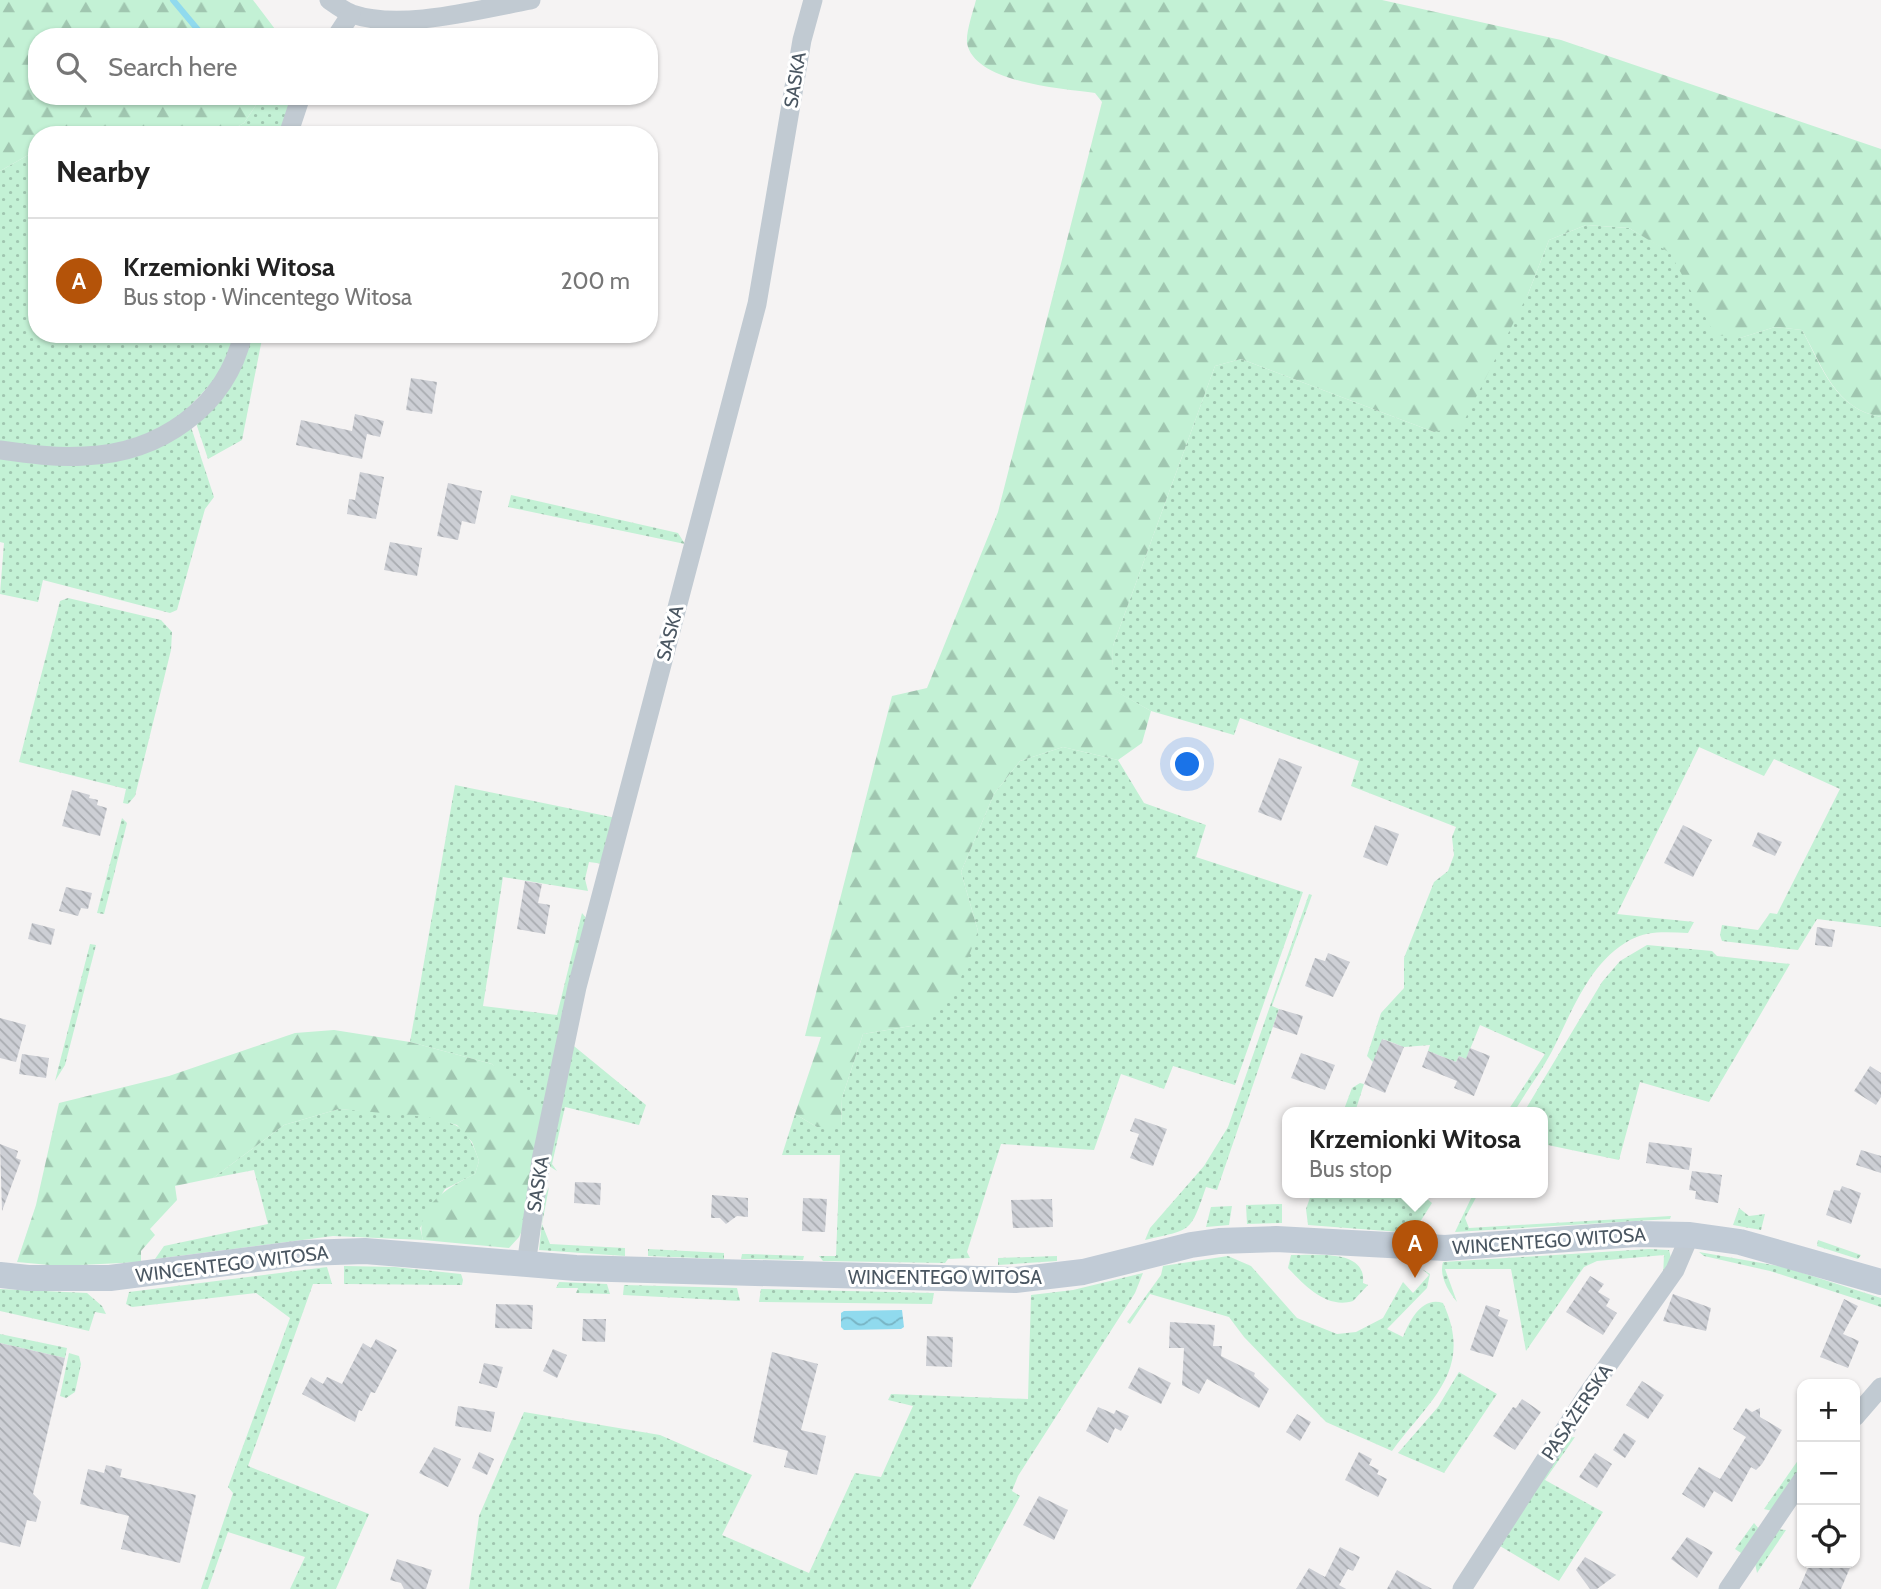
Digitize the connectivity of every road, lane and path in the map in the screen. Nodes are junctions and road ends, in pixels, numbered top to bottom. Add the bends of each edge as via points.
1 (329, 0) edge
2 (531, 0) edge
3 (813, 0) edge
4 (351, 13) junction
5 (342, 28) edge
6 (298, 105) edge
7 (291, 126) edge
8 (240, 343) edge
9 (0, 450) edge
10 (1690, 1235) junction
11 (526, 1265) junction
12 (0, 1275) edge
13 (1881, 1282) edge
14 (1881, 1387) edge
15 (1860, 1411) edge
16 (1797, 1487) edge
17 (1462, 1589) edge
18 (1728, 1589) edge

1 - 4 street
2 - 4 street via 412,19
3 - 11 street, SASKA via 802,40 757,304 577,987 541,1160
4 - 5 street
6 - 7 street
8 - 9 street via 230,371 212,399 171,431 118,451 87,456
10 - 11 street, WINCENTEGO WITOSA via 1636,1234 1445,1248 1261,1238 1191,1245 1083,1272 1015,1280
10 - 13 street, WINCENTEGO WITOSA via 1740,1241
10 - 17 street, PASAŻERSKA via 1675,1270 1589,1392
11 - 12 street, WINCENTEGO WITOSA via 335,1251 110,1278
14 - 15 street
16 - 18 street

